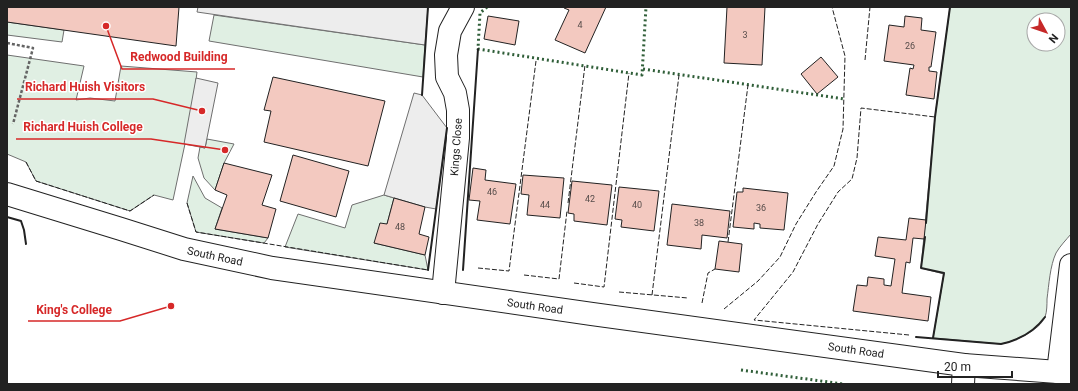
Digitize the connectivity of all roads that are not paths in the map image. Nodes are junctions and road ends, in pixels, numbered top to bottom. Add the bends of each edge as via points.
1 (463, 7) edge
2 (7, 194) edge
3 (1071, 265) edge
4 (443, 293) junction
5 (1064, 372) edge
6 (964, 375) edge

1 - 4 main road, Kings Close via 450,31 446,55 448,77 458,110 458,138
2 - 4 main road, South Road via 184,249 272,268
3 - 5 main road
4 - 6 main road, South Road via 600,315
5 - 6 main road, South Road

